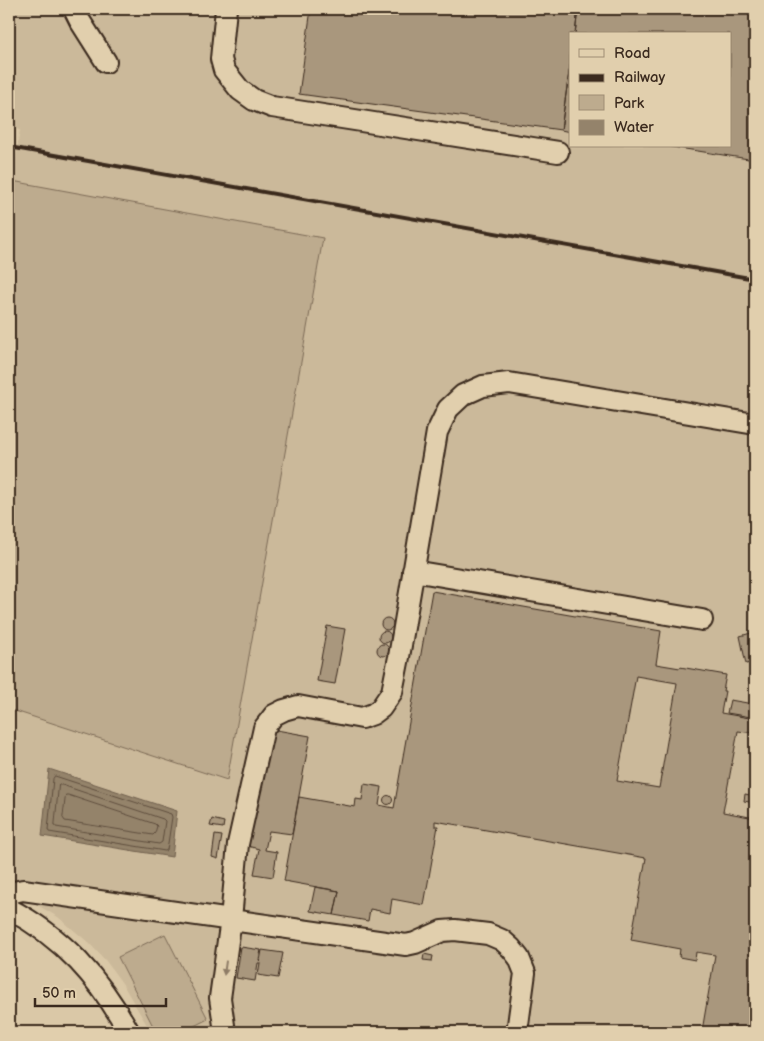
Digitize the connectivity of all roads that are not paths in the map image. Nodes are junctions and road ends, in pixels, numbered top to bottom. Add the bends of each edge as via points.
1 (74, 9) edge
2 (226, 9) edge
3 (106, 62) dead end
4 (558, 152) dead end
5 (755, 424) edge
6 (413, 571) junction
7 (702, 620) dead end
8 (9, 893) edge
9 (9, 909) edge
10 (231, 919) junction
11 (129, 1032) edge
12 (225, 1032) edge
13 (517, 1032) edge

1 - 3 street
2 - 4 street via 221,59 224,70 240,90 254,100 272,107
5 - 6 street via 509,383 483,386 463,395 448,409 437,432
6 - 7 street
6 - 10 street via 392,692 381,708 362,718 298,706 274,715 264,728 238,844
8 - 10 street via 23,890
9 - 11 street via 70,952 107,995
10 -> 12 street via 220,998
10 - 13 street via 406,945 442,931 488,934 511,948 525,973

